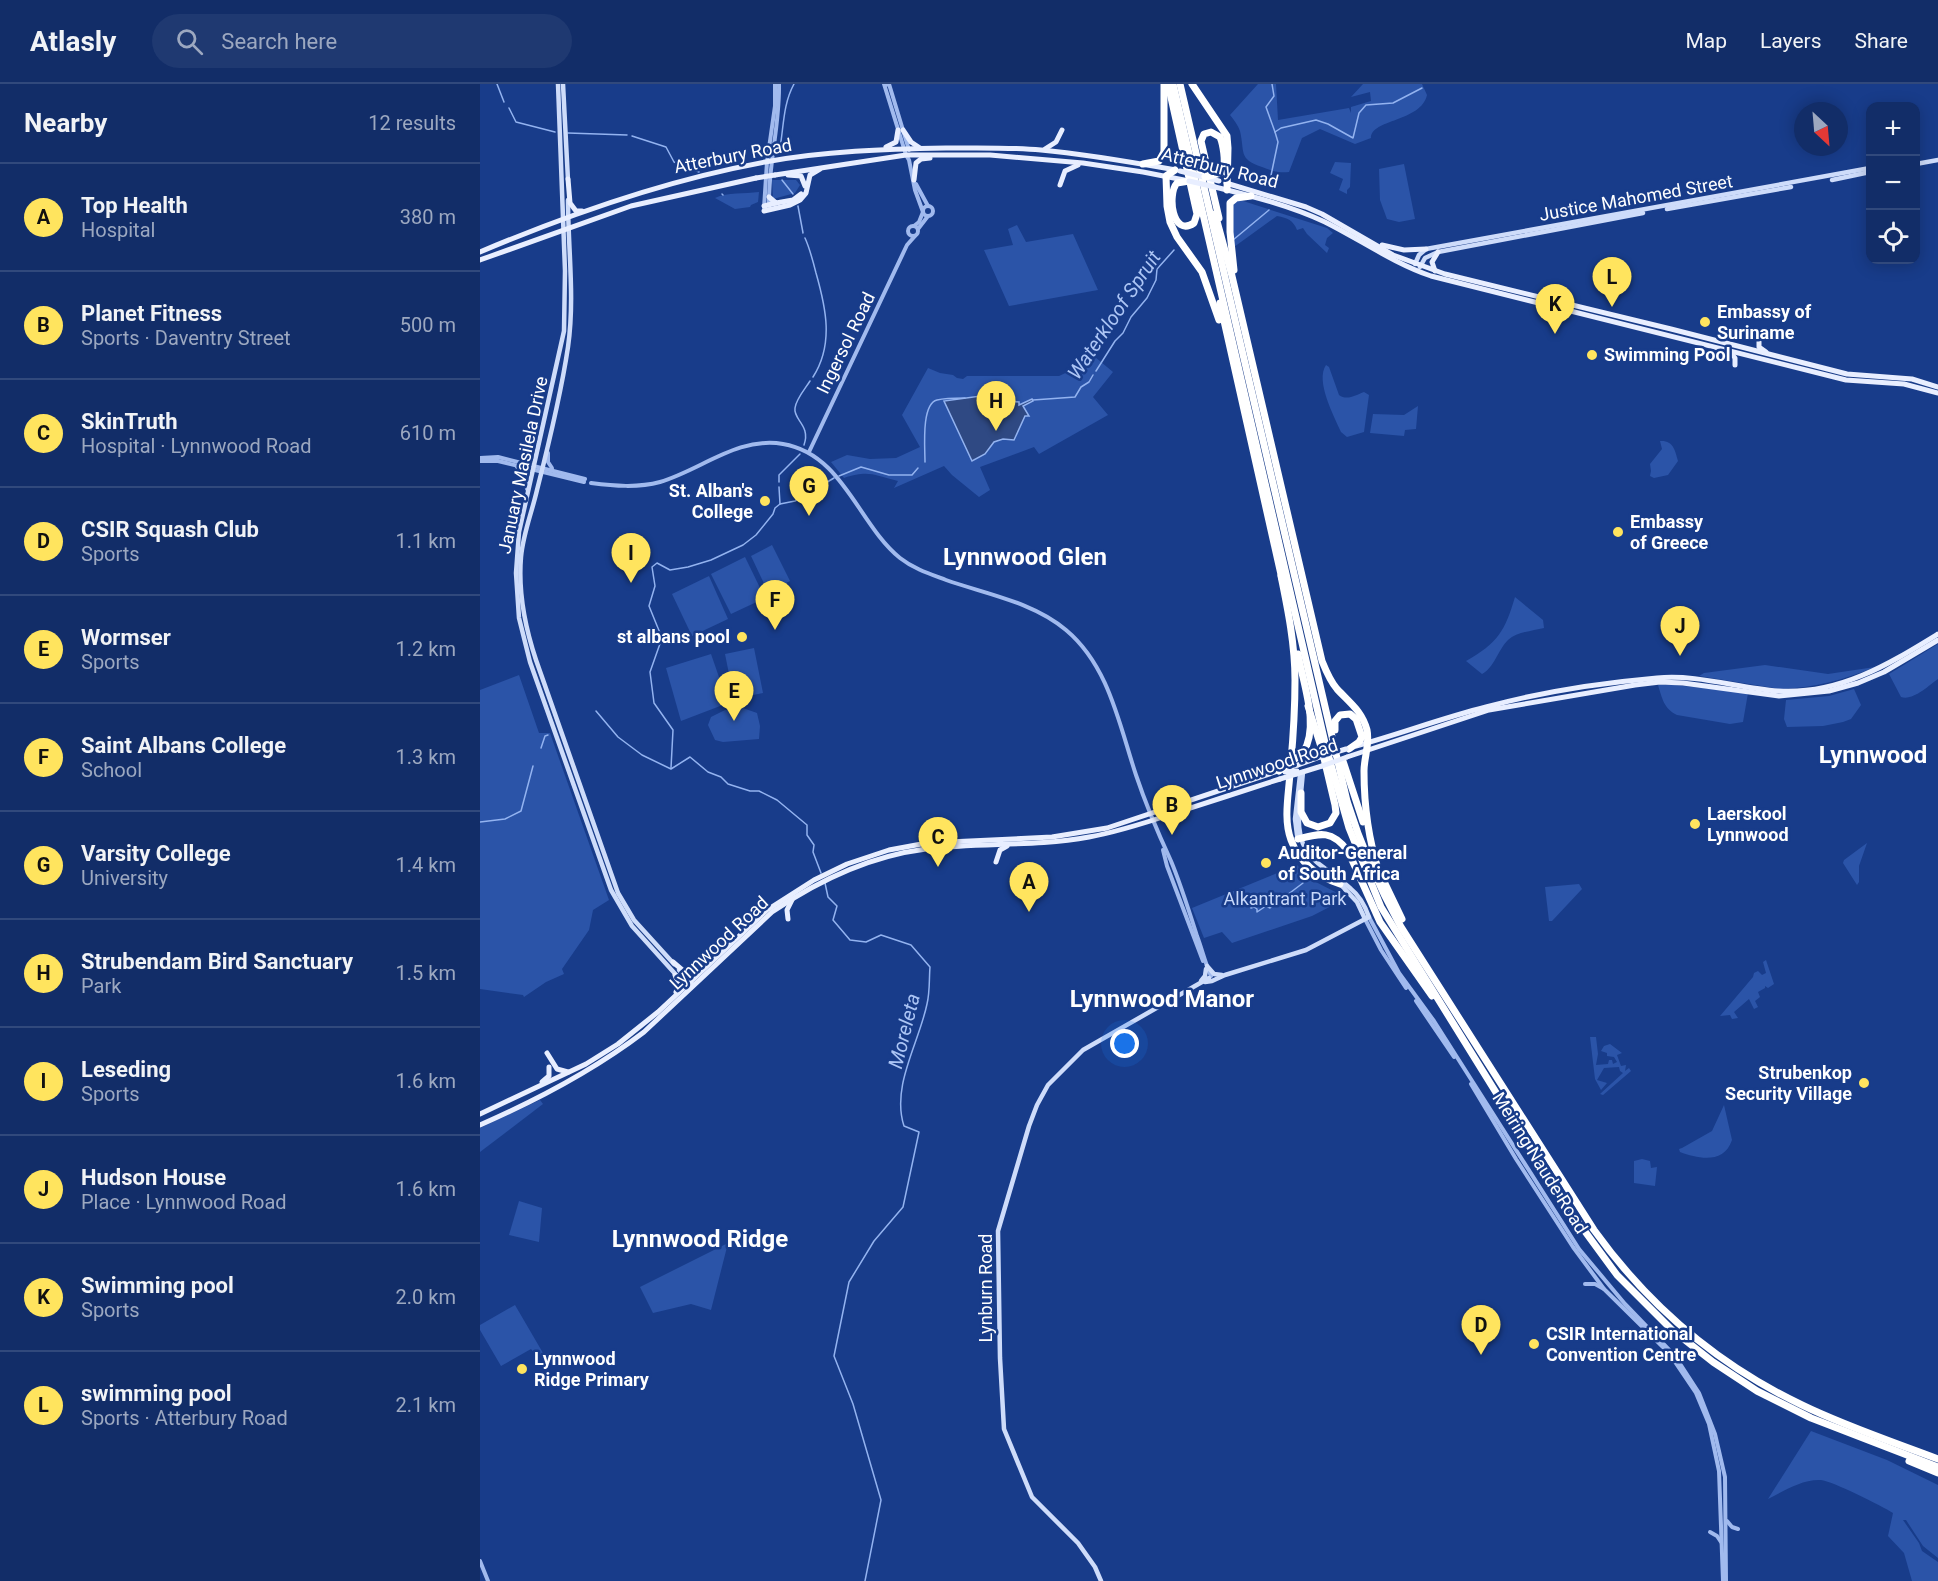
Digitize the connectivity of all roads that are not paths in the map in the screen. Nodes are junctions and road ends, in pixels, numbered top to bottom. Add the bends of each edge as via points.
1 (561, 84) edge
2 (777, 84) edge
3 (886, 84) edge
4 (1166, 84) edge
5 (1173, 84) edge
6 (1180, 84) edge
7 (1192, 84) edge
8 (901, 130) junction
9 (1062, 130) dead end
10 (921, 148) junction
11 (873, 150) junction
12 (1040, 150) junction
13 (907, 153) junction
14 (976, 155) junction
15 (1938, 159) edge
16 (770, 161) junction
17 (1920, 162) edge
18 (1083, 163) junction
19 (1143, 164) junction
20 (833, 165) junction
21 (1866, 170) edge
22 (1866, 170) edge
23 (1177, 171) junction
24 (775, 175) junction
25 (1166, 176) junction
26 (1205, 177) joint
27 (1216, 178) junction
28 (568, 179) junction
29 (1180, 181) junction
30 (915, 182) junction
31 (1189, 182) joint
32 (1060, 185) dead end
33 (1228, 187) junction
34 (1206, 193) junction
35 (1251, 196) junction
36 (769, 197) junction
37 (776, 203) junction
38 (928, 206) junction
39 (766, 208) junction
40 (586, 211) junction
41 (923, 212) junction
42 (929, 216) junction
43 (565, 218) junction
44 (1205, 221) junction
45 (914, 226) junction
46 (566, 229) junction
47 (918, 229) junction
48 (1351, 231) junction
49 (909, 234) junction
50 (915, 236) junction
51 (907, 245) junction
52 (1426, 249) junction
53 (480, 252) edge
54 (1438, 252) junction
55 (480, 260) edge
56 (1417, 268) junction
57 (1230, 270) junction
58 (1435, 271) junction
59 (1240, 314) junction
60 (1759, 337) dead end
61 (1729, 351) junction
62 (1230, 355) junction
63 (1775, 356) junction
64 (1735, 365) dead end
65 (1938, 387) edge
66 (1938, 393) edge
67 (549, 437) junction
68 (809, 452) junction
69 (480, 460) edge
70 (517, 466) junction
71 (534, 467) junction
72 (542, 469) junction
73 (554, 470) junction
74 (584, 480) junction
75 (527, 496) junction
76 (1281, 576) junction
77 (1311, 611) junction
78 (1294, 626) junction
79 (1938, 634) edge
80 (1938, 640) edge
81 (1763, 691) junction
82 (1308, 706) junction
83 (1326, 706) junction
84 (1488, 709) junction
85 (1490, 717) dead end
86 (1368, 746) junction
87 (1326, 747) junction
88 (1347, 749) junction
89 (1299, 771) junction
90 (1279, 773) junction
91 (1242, 790) junction
92 (1301, 793) junction
93 (1150, 813) junction
94 (1152, 820) junction
95 (1299, 838) junction
96 (1015, 844) junction
97 (996, 862) dead end
98 (838, 871) junction
99 (1379, 872) junction
100 (816, 881) junction
101 (1340, 884) junction
102 (803, 892) junction
103 (1367, 918) junction
104 (788, 919) dead end
105 (673, 962) junction
106 (1207, 968) junction
107 (1430, 971) junction
108 (699, 973) junction
109 (675, 975) junction
110 (1224, 975) junction
111 (1211, 978) junction
112 (1200, 983) junction
113 (690, 986) junction
114 (668, 1003) junction
115 (547, 1053) dead end
116 (612, 1055) junction
117 (1479, 1065) junction
118 (549, 1066) dead end
119 (569, 1072) junction
120 (558, 1079) junction
121 (553, 1089) junction
122 (517, 1097) junction
123 (480, 1114) edge
124 (480, 1125) edge
125 (1591, 1270) junction
126 (1604, 1289) junction
127 (1894, 1451) junction
128 (1938, 1458) edge
129 (1938, 1467) edge
130 (1938, 1473) edge
131 (1726, 1520) junction
132 (1738, 1529) dead end
133 (1710, 1532) dead end
134 (1722, 1546) junction
135 (480, 1561) edge
136 (488, 1581) edge
137 (1101, 1581) edge
138 (1725, 1581) edge

1 - 28 main road, January Masilela Drive
1 - 43 main road, January Masilela Drive
2 - 16 street
3 - 8 street
4 - 19 highway via 1164,152 1159,161
4 - 29 highway via 1197,214 1196,221 1186,227 1175,217 1173,189
5 - 44 highway
6 - 34 highway
7 - 33 highway via 1225,132
8 - 10 main road
8 - 11 main road via 895,144
8 - 13 street
9 - 12 main road via 1053,145
10 - 12 main road, Atterbury Road
10 - 13 main road, Atterbury Road
11 - 13 main road, Atterbury Road
11 - 16 main road, Atterbury Road
12 - 19 main road, Atterbury Road
13 - 14 main road, Atterbury Road
13 - 20 main road, Atterbury Road
13 - 30 street
14 - 18 main road, Atterbury Road
14 - 30 main road via 921,159 915,167
15 - 17 main road
16 - 36 street
16 - 39 street
16 - 40 main road, Atterbury Road via 684,180
18 - 25 main road, Atterbury Road
18 - 32 main road via 1065,171
19 - 23 main road, Atterbury Road
20 - 24 main road, Atterbury Road
20 - 39 main road via 810,175 806,193 797,202
21 - 52 main road, Justice Mahomed Street
22 - 54 main road, Justice Mahomed Street
23 - 25 highway
23 - 26 main road, Atterbury Road, bridge
24 - 37 main road via 798,175 805,184 798,198
24 - 46 main road, Atterbury Road, bridge via 656,199
25 - 29 main road, Atterbury Road
25 - 62 highway via 1170,222 1205,278
26 - 27 highway, bridge
27 - 33 main road, Atterbury Road
27 - 57 highway via 1223,170 1223,150 1220,136 1211,132 1202,136 1201,146
28 - 40 main road via 573,209
28 - 43 main road, January Masilela Drive
29 - 31 highway
30 - 38 street
30 - 41 street
31 - 33 main road, Atterbury Road, bridge
33 - 35 main road, Atterbury Road
33 - 48 main road, Atterbury Road via 1296,203
34 - 57 highway
34 - 83 highway
35 - 56 main road, Atterbury Road via 1325,223 1386,257
35 - 59 highway via 1233,199 1229,206
36 - 37 main road
36 - 39 street
37 - 39 main road
38 - 41 street, Ingersol Road
38 - 42 street via 933,212
40 - 43 main road, Atterbury Road
41 - 42 street
41 - 45 street, Ingersol Road
42 - 47 street, Ingersol Road
43 - 46 main road, January Masilela Drive
43 - 53 main road, Atterbury Road
44 - 62 highway
44 - 87 highway
45 - 47 street
45 - 49 street, Ingersol Road via 909,228
46 - 55 main road, Atterbury Road
46 - 67 main road, January Masilela Drive via 570,329
46 - 71 main road, January Masilela Drive via 564,331
47 - 50 street, Ingersol Road
48 - 52 main road via 1386,247
48 - 56 main road, Atterbury Road
49 - 50 street
49 - 51 street, Ingersol Road
50 - 51 street, Ingersol Road
51 - 68 street, Ingersol Road
52 - 56 main road via 1419,255
54 - 56 main road, Justice Mahomed Street via 1425,258
54 - 58 main road via 1432,262
56 - 58 main road, Atterbury Road
56 - 61 main road, Atterbury Road
57 - 59 highway
58 - 63 main road, Atterbury Road
59 - 77 highway
60 - 63 main road via 1761,350
61 - 64 main road
61 - 66 main road, Atterbury Road via 1846,380 1904,384
62 - 76 highway
63 - 65 main road, Atterbury Road via 1848,375 1912,379
67 - 72 main road, January Masilela Drive
67 - 73 street via 548,460
68 - 74 street via 783,444 755,443 660,482 635,486 591,482 588,477
68 - 93 street via 834,474 887,545 907,563 1035,611 1077,640 1106,685
69 - 70 street
69 - 71 street via 492,456
70 - 71 street
70 - 75 street via 525,477
71 - 72 street
71 - 75 main road, January Masilela Drive
72 - 73 street
72 - 74 street
72 - 105 main road, January Masilela Drive via 521,557 522,602 530,642 620,897 634,920
73 - 74 street
75 - 109 main road, January Masilela Drive via 516,573 527,651 615,898 632,926
76 - 78 highway
76 - 101 highway via 1295,663 1289,832 1308,867
77 - 83 highway
77 - 86 highway via 1325,670 1361,714
78 - 82 highway
78 - 87 highway
79 - 81 main road, Lynnwood Road via 1882,668 1844,683
80 - 81 main road, Lynnwood Road via 1884,672 1845,688 1794,695
81 - 84 main road, Lynnwood Road via 1660,682
81 - 84 main road, Lynnwood Road via 1692,678 1660,678 1557,693
82 - 90 highway, bridge via 1308,744
82 - 92 highway via 1335,805 1336,813 1330,823 1318,827 1307,823 1301,812
83 - 107 highway via 1347,801 1364,852 1384,896
84 - 85 main road
84 - 86 main road, Lynnwood Road
84 - 86 main road, Lynnwood Road
86 - 88 main road, Lynnwood Road
86 - 89 main road, Lynnwood Road, bridge via 1347,757
86 - 99 highway via 1364,761 1365,811
87 - 117 highway via 1348,828 1381,907
88 - 89 main road, Lynnwood Road, bridge via 1310,761
88 - 99 highway via 1360,740 1361,732 1354,716 1345,713 1335,721 1336,732
89 - 90 main road, Lynnwood Road, bridge
89 - 90 main road, Lynnwood Road, bridge
89 - 92 main road, Meiring Naude Road
89 - 95 main road, Meiring Naude Road via 1295,819
90 - 91 main road, Lynnwood Road
90 - 93 main road, Lynnwood Road
91 - 93 main road
91 - 94 main road, Lynnwood Road
92 - 95 main road, Meiring Naude Road
93 - 94 street
93 - 98 main road, Lynnwood Road via 1071,835 906,846 874,854
94 - 96 main road, Lynnwood Road via 1089,837
94 - 106 street via 1171,861
95 - 101 main road, Meiring Naude Road via 1313,864
95 - 103 main road, Meiring Naude Road via 1314,860 1352,889 1363,902
95 - 117 highway via 1329,835 1342,843 1380,922
96 - 97 main road via 1000,850
96 - 98 main road, Lynnwood Road via 908,851
98 - 100 main road, Lynnwood Road
99 - 107 highway
100 - 102 main road, Lynnwood Road
100 - 108 main road, Lynnwood Road via 767,910
101 - 103 main road, Meiring Naude Road
102 - 104 main road via 789,903
102 - 113 main road, Lynnwood Road via 766,916
103 - 110 main road, Lynburn Road via 1306,950
103 - 125 street, Meiring Naude Road via 1394,971
103 - 131 street, Meiring Naude Road via 1579,1249 1666,1345 1692,1381 1711,1420 1719,1448 1725,1477
105 - 108 main road via 687,974
105 - 113 main road, January Masilela Drive
106 - 110 main road
106 - 111 street
106 - 112 main road
107 - 128 highway via 1594,1230 1626,1272 1676,1323 1768,1388 1815,1411
108 - 113 main road, Lynnwood Road
109 - 113 main road, January Masilela Drive
109 - 114 main road via 679,987
110 - 111 main road, Lynburn Road
111 - 112 main road, Lynburn Road
112 - 137 main road, Lynburn Road via 1083,1050 1048,1085 1029,1126 998,1231 1004,1429 1030,1493 1082,1548
113 - 114 main road, Lynnwood Road
113 - 116 main road, Lynnwood Road via 644,1032
114 - 119 main road, Lynnwood Road via 618,1044
115 - 119 main road via 558,1069
116 - 120 main road
116 - 121 main road, Lynnwood Road
117 - 127 highway via 1567,1207 1617,1275 1649,1309 1713,1362 1757,1391
118 - 122 main road via 547,1078
119 - 120 main road, Lynnwood Road
120 - 121 main road via 559,1085
120 - 122 main road, Lynnwood Road
121 - 124 main road, Lynnwood Road
122 - 123 main road, Lynnwood Road
125 - 126 street, Meiring Naude Road
125 - 126 street via 1585,1284
126 - 134 street, Meiring Naude Road via 1669,1353 1703,1407 1719,1471
127 - 129 highway
127 - 130 highway
131 - 132 street
131 - 138 street, Meiring Naude Road
133 - 134 street via 1718,1536
134 - 138 street, Meiring Naude Road
135 - 136 street

